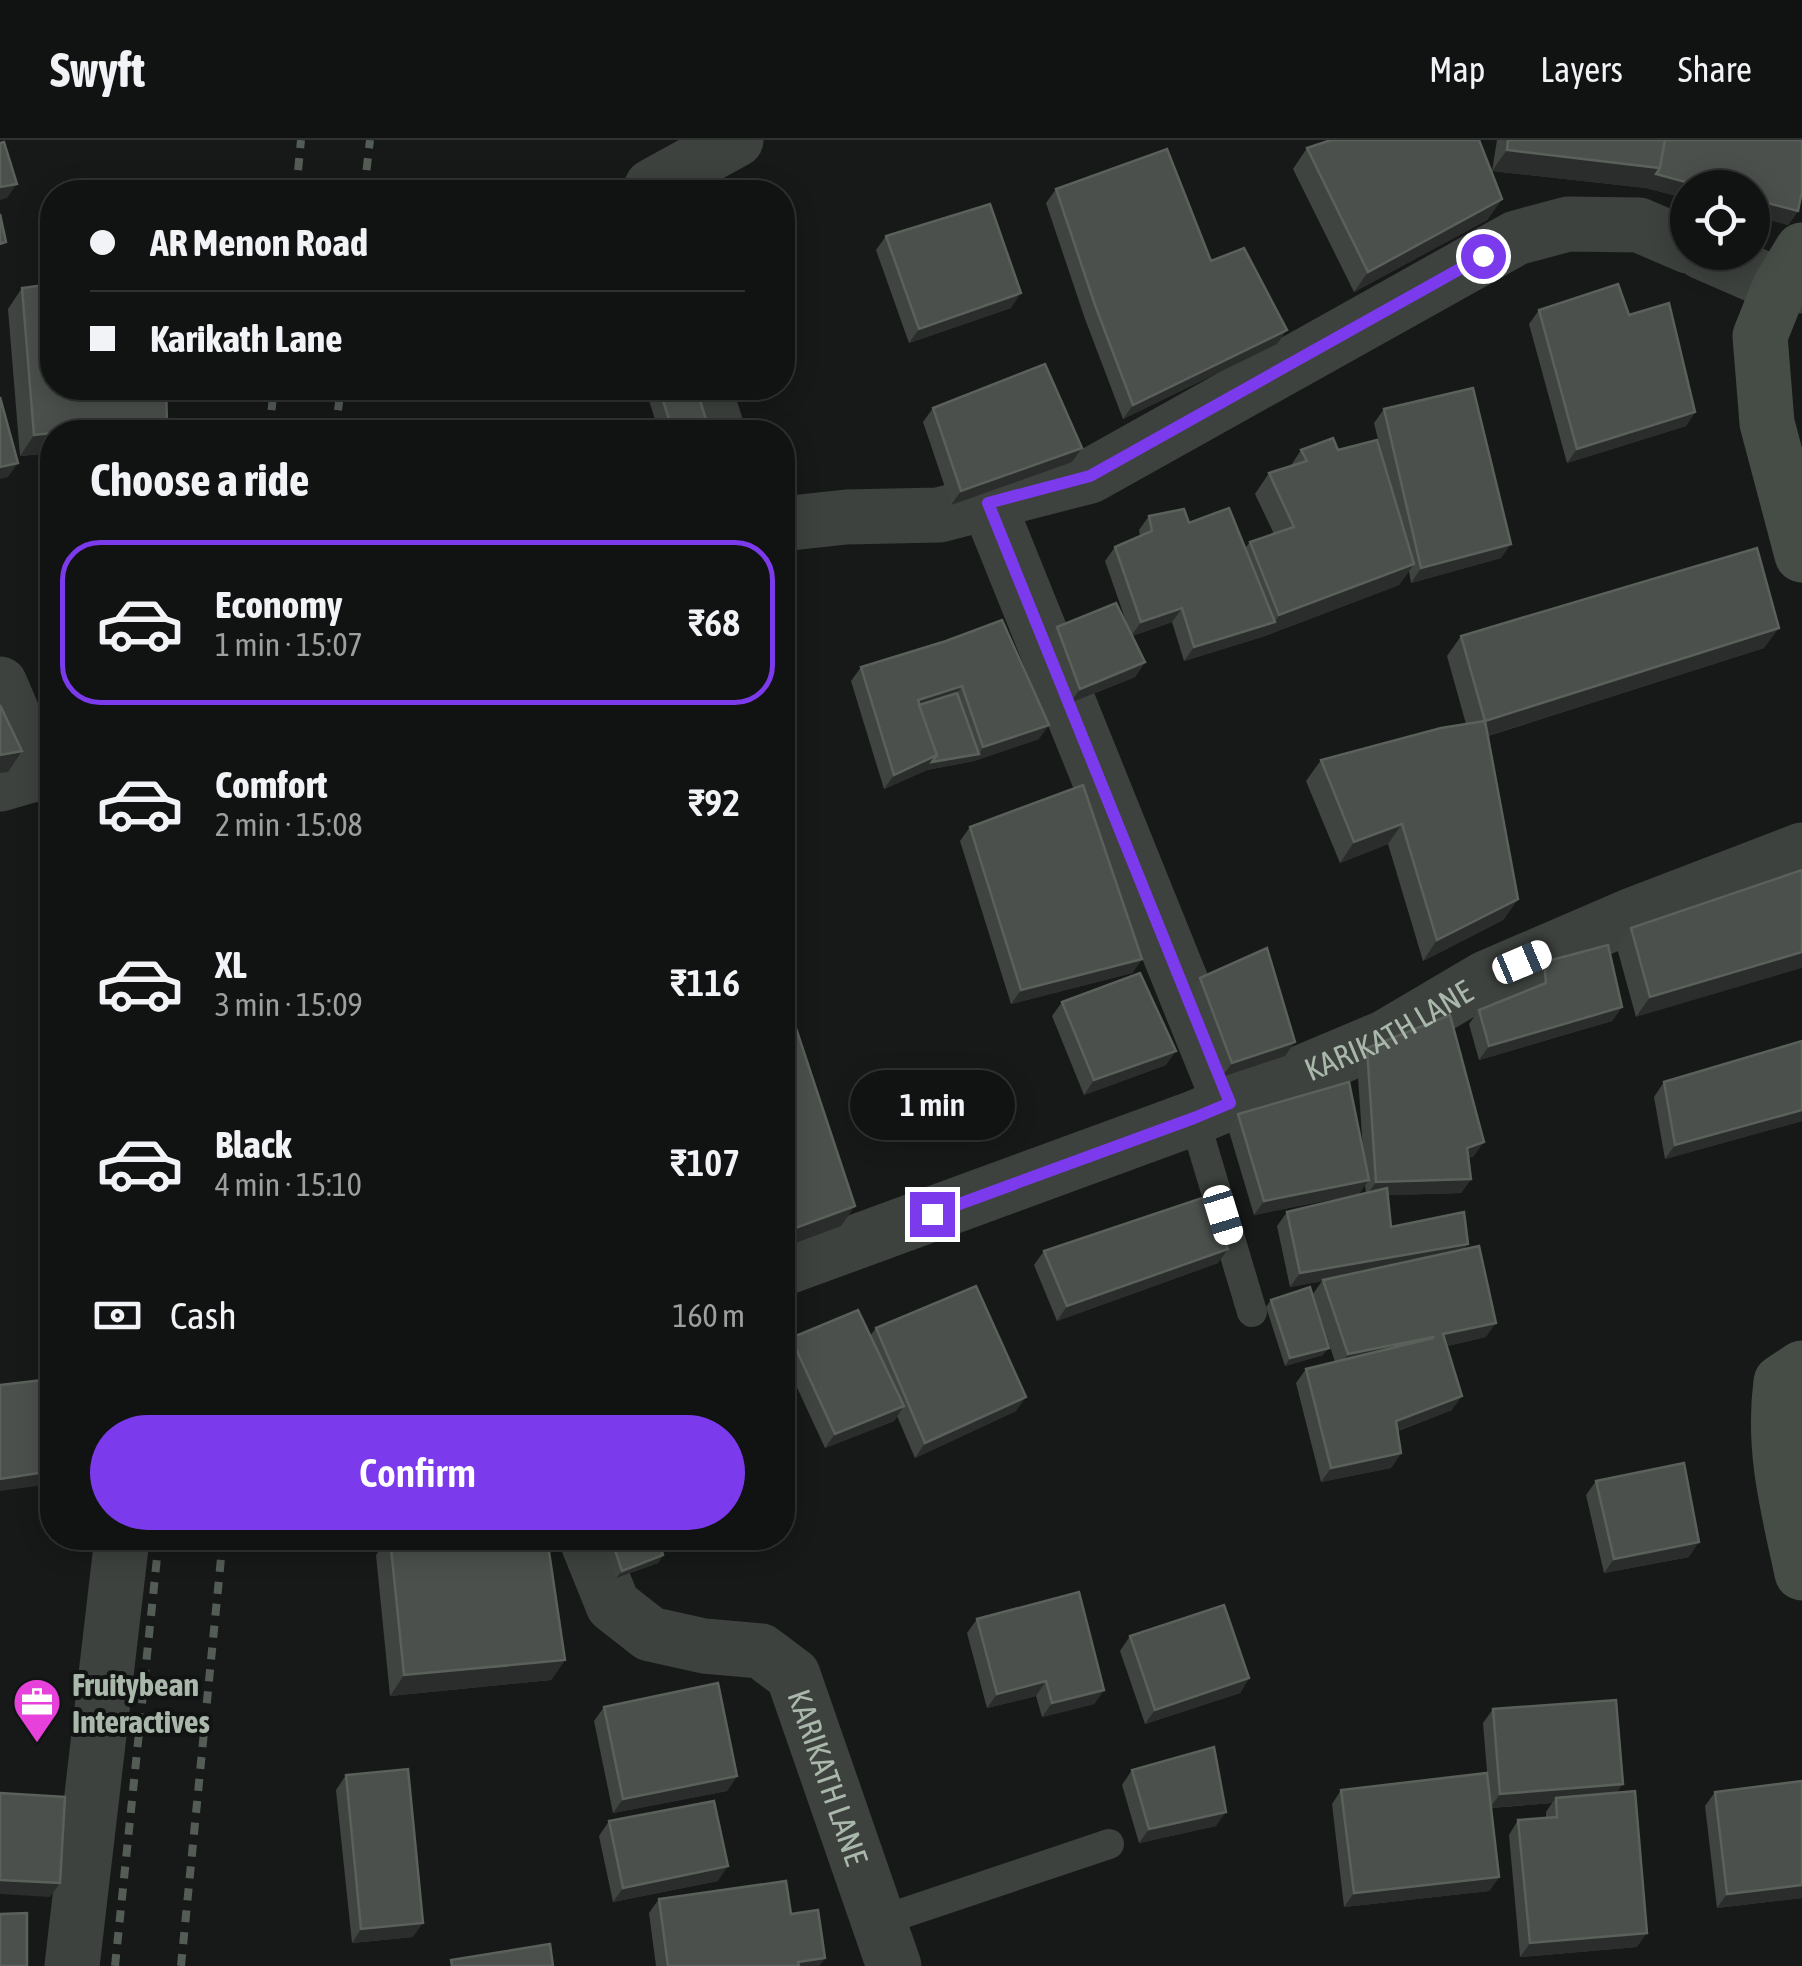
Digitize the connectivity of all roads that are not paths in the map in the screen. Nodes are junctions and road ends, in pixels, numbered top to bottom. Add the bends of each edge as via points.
1 (736, 140) edge
2 (663, 180) edge
3 (1670, 238) edge
4 (1794, 274) edge
5 (988, 503) junction
6 (795, 523) edge
7 (1802, 555) edge
8 (0, 684) edge
9 (40, 742) edge
10 (40, 772) edge
11 (0, 784) edge
12 (1802, 850) edge
13 (1212, 1111) junction
14 (795, 1264) edge
15 (1252, 1312) dead end
16 (1802, 1368) edge
17 (121, 1550) edge
18 (591, 1550) edge
19 (1802, 1573) edge
20 (1109, 1844) dead end
21 (887, 1944) edge
22 (72, 1966) edge

1 - 2 street
3 - 5 street via 1639,225 1568,224 1516,238 1090,476
4 - 7 street via 1760,336 1768,423
5 - 6 street via 939,515
5 - 13 street
8 - 9 street via 20,731
10 - 11 street
12 - 13 street, KARIKATH LANE via 1504,970 1386,1038
13 - 14 street, KARIKATH LANE
13 - 15 lane
16 - 19 street via 1780,1382 1776,1414 1782,1482
17 - 22 street
18 - 21 street, KARIKATH LANE via 614,1605 650,1634 761,1651 794,1675
20 - 21 lane

